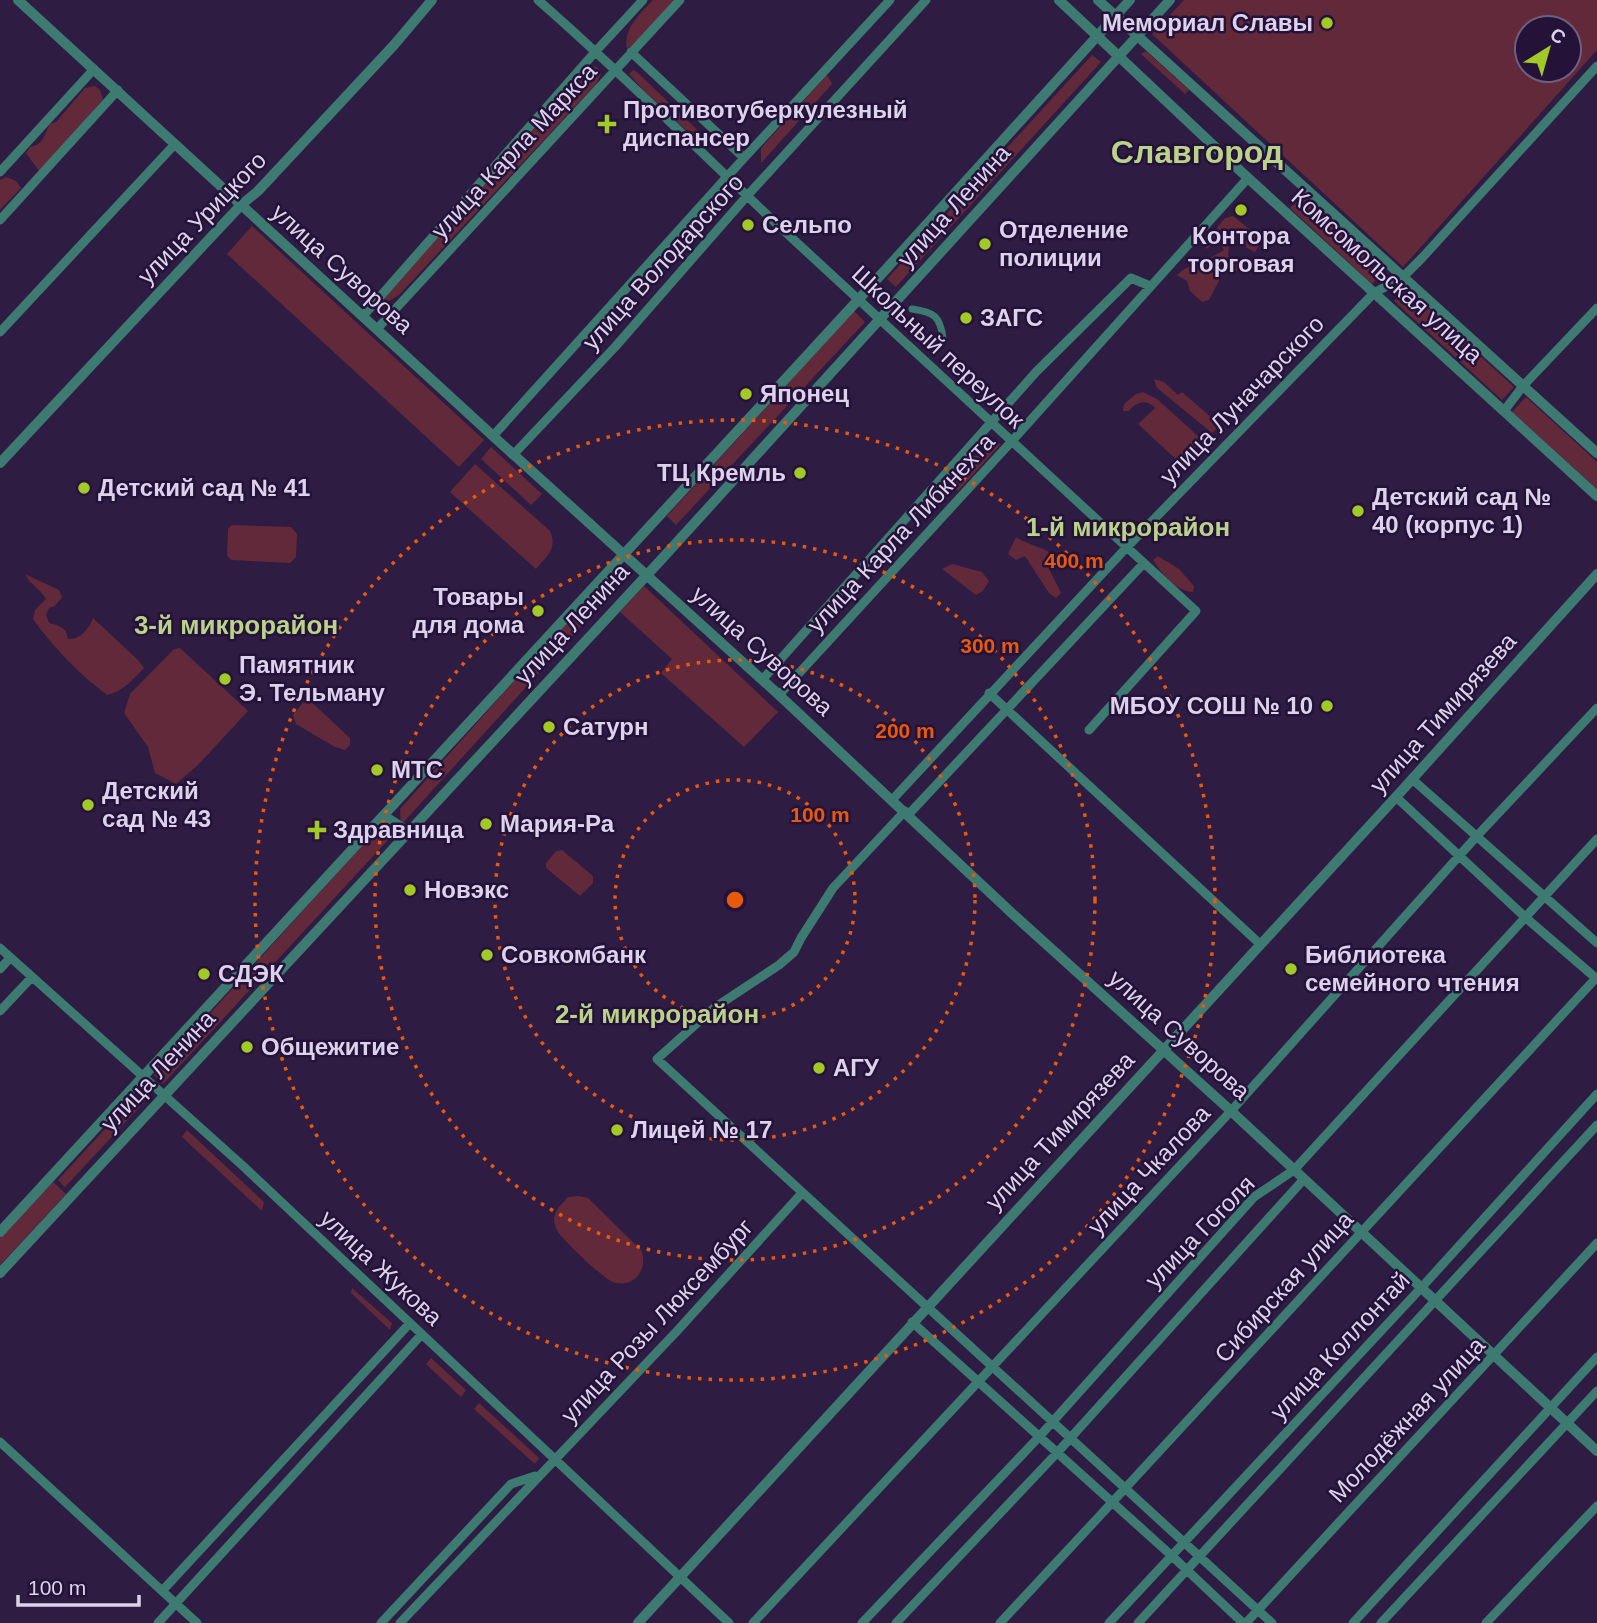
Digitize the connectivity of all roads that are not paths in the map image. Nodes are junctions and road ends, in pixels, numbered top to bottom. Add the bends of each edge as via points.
1 (18, 0) edge
2 (432, 0) edge
3 (538, 0) edge
4 (643, 0) edge
5 (680, 0) edge
6 (890, 0) edge
7 (926, 0) edge
8 (1059, 0) edge
9 (1098, 0) edge
10 (1130, 0) edge
11 (1170, 0) edge
12 (1115, 16) junction
13 (1097, 35) junction
14 (1137, 36) junction
15 (596, 51) junction
16 (631, 52) junction
17 (1119, 56) junction
18 (1597, 66) edge
19 (94, 69) junction
20 (615, 70) junction
21 (118, 90) junction
22 (175, 144) junction
23 (744, 158) junction
24 (0, 172) edge
25 (726, 177) junction
26 (1248, 178) junction
27 (747, 196) junction
28 (241, 205) junction
29 (0, 220) edge
30 (1402, 276) junction
31 (1150, 286) junction
32 (1374, 293) junction
33 (858, 300) junction
34 (912, 309) dead end
35 (1597, 309) edge
36 (363, 316) junction
37 (879, 319) junction
38 (377, 329) junction
39 (0, 332) edge
40 (943, 338) dead end
41 (1523, 386) junction
42 (1504, 411) junction
43 (992, 422) junction
44 (493, 436) junction
45 (1012, 441) junction
46 (1597, 453) edge
47 (513, 454) junction
48 (0, 463) edge
49 (1597, 496) edge
50 (1127, 547) junction
51 (623, 555) junction
52 (1144, 564) junction
53 (1597, 574) edge
54 (646, 575) junction
55 (762, 680) junction
56 (989, 693) junction
57 (779, 695) junction
58 (1597, 708) edge
59 (1006, 709) junction
60 (1089, 730) dead end
61 (1412, 779) junction
62 (1396, 797) junction
63 (892, 800) junction
64 (906, 813) junction
65 (384, 816) junction
66 (409, 832) junction
67 (1476, 837) junction
68 (1597, 839) edge
69 (1460, 857) junction
70 (1545, 898) junction
71 (1526, 918) junction
72 (1597, 943) edge
73 (1261, 944) junction
74 (0, 948) edge
75 (10, 958) junction
76 (0, 969) edge
77 (32, 977) junction
78 (1597, 978) edge
79 (0, 1011) edge
80 (1163, 1050) junction
81 (145, 1076) junction
82 (165, 1094) junction
83 (1597, 1094) edge
84 (1231, 1111) junction
85 (1597, 1125) edge
86 (1294, 1170) junction
87 (1304, 1179) junction
88 (802, 1193) junction
89 (1360, 1231) junction
90 (0, 1233) edge
91 (1597, 1243) edge
92 (0, 1273) edge
93 (1421, 1288) junction
94 (1434, 1301) junction
95 (926, 1308) junction
96 (912, 1322) junction
97 (410, 1323) junction
98 (422, 1334) junction
99 (1493, 1355) junction
100 (1597, 1357) edge
101 (992, 1368) junction
102 (977, 1383) junction
103 (1597, 1391) edge
104 (1551, 1408) junction
105 (1053, 1421) junction
106 (1568, 1423) junction
107 (1070, 1437) junction
108 (1038, 1438) junction
109 (0, 1442) edge
110 (1597, 1451) edge
111 (1056, 1454) junction
112 (554, 1458) junction
113 (538, 1475) junction
114 (1127, 1489) junction
115 (1112, 1503) junction
116 (1597, 1506) edge
117 (1184, 1541) junction
118 (1172, 1556) junction
119 (1201, 1556) junction
120 (1188, 1570) junction
121 (680, 1578) junction
122 (163, 1590) junction
123 (176, 1602) junction
124 (1258, 1610) junction
125 (158, 1623) edge
126 (197, 1623) edge
127 (381, 1623) edge
128 (400, 1623) edge
129 (638, 1623) edge
130 (729, 1623) edge
131 (753, 1623) edge
132 (862, 1623) edge
133 (896, 1623) edge
134 (1000, 1623) edge
135 (1109, 1623) edge
136 (1138, 1623) edge
137 (1245, 1623) edge
138 (1272, 1623) edge
139 (1353, 1623) edge
140 (1381, 1623) edge
141 (1486, 1623) edge

1 - 19 street, улица Суворова
2 - 28 street, улица Урицкого
3 - 15 street, Школьный переулок
4 - 15 street, улица Карла Маркса
5 - 16 street, улица Карла Маркса
6 - 23 street, улица Володарского
7 - 27 street, улица Володарского
8 - 13 street, Комсомольская улица
9 - 12 street, Комсомольская улица
10 - 12 street, улица Ленина
11 - 14 street, улица Ленина
12 - 13 street, улица Ленина
12 - 14 street, Комсомольская улица
13 - 17 street, Комсомольская улица
13 - 33 street, улица Ленина
14 - 17 street, улица Ленина
14 - 30 street, Комсомольская улица
15 - 20 street, Школьный переулок
15 - 36 street, улица Карла Маркса
16 - 20 street, улица Карла Маркса
16 - 23 street
17 - 26 street, Комсомольская улица
17 - 37 street, улица Ленина
18 - 30 street, улица Луначарского
19 - 21 street, улица Суворова
19 - 24 street
20 - 25 street, Школьный переулок
20 - 38 street, улица Карла Маркса
21 - 22 street, улица Суворова
21 - 29 street
22 - 28 street, улица Суворова
22 - 39 street
23 - 25 street, улица Володарского
25 - 27 street, Школьный переулок
25 - 44 street, улица Володарского
26 - 31 street, улица Карла Либкнехта
26 - 32 street, Комсомольская улица
27 - 33 street, Школьный переулок
27 - 47 street, улица Володарского via 615,347
28 - 36 street, улица Суворова
28 - 48 street, улица Урицкого
30 - 32 street, улица Луначарского
30 - 41 street, Комсомольская улица
31 - 43 street, улица Карла Либкнехта via 1131,278
31 - 45 street, улица Карла Либкнехта
32 - 42 street, Комсомольская улица
32 - 50 street, улица Луначарского
33 - 37 street, Школьный переулок
33 - 51 street, улица Ленина
34 - 40 street via 929,311 941,322
35 - 41 street
36 - 38 street, улица Суворова
37 - 43 street, Школьный переулок
37 - 54 street, улица Ленина
38 - 44 street, улица Суворова
41 - 42 street
41 - 46 street, Комсомольская улица
42 - 49 street, Комсомольская улица
43 - 45 street, Школьный переулок
43 - 55 street, улица Карла Либкнехта
44 - 47 street, улица Суворова
45 - 50 street, Школьный переулок
45 - 57 street, улица Карла Либкнехта
47 - 51 street, улица Суворова
50 - 52 street, Школьный переулок
50 - 56 street, улица Луначарского
51 - 54 street, улица Суворова
51 - 65 street, улица Ленина
52 - 59 street
52 - 60 street, Школьный переулок via 1196,611
53 - 61 street, улица Тимирязева
54 - 55 street, улица Суворова
54 - 66 street, улица Ленина
55 - 57 street, улица Суворова
56 - 59 street
56 - 63 street, улица Луначарского
57 - 63 street, улица Суворова
58 - 67 street, улица Чкалова
59 - 64 street
59 - 73 street
61 - 62 street, улица Тимирязева
61 - 67 street
62 - 69 street
62 - 73 street, улица Тимирязева
63 - 64 street, улица Суворова
64 - 80 street, улица Суворова
64 - 88 street via 832,888 794,952 714,1009 657,1059
65 - 66 street
65 - 81 street, улица Ленина
66 - 82 street, улица Ленина
67 - 69 street, улица Чкалова
67 - 70 street
68 - 70 street, улица Гоголя
69 - 71 street
69 - 84 street, улица Чкалова
70 - 71 street, улица Гоголя
70 - 72 street
71 - 78 street
71 - 86 street, улица Гоголя
73 - 80 street, улица Тимирязева
74 - 75 street, улица Жукова
75 - 76 street
75 - 77 street, улица Жукова
77 - 79 street
77 - 81 street, улица Жукова
78 - 89 street, Сибирская улица
80 - 84 street, улица Суворова
80 - 95 street, улица Тимирязева
81 - 82 street, улица Жукова
81 - 90 street, улица Ленина
82 - 92 street, улица Ленина
82 - 97 street, улица Жукова
83 - 93 street, улица Коллонтай
84 - 86 street, улица Суворова
84 - 101 street, улица Чкалова
85 - 94 street, улица Коллонтай
86 - 87 street, улица Суворова
86 - 105 street, улица Гоголя via 1254,1196
87 - 89 street, улица Суворова
87 - 107 street
88 - 95 street
88 - 112 street, улица Розы Люксембург
89 - 93 street, улица Суворова
89 - 114 street, Сибирская улица
91 - 99 street, Молодёжная улица
93 - 94 street, улица Суворова
93 - 117 street, улица Коллонтай
94 - 99 street, улица Суворова
94 - 119 street, улица Коллонтай
95 - 96 street, улица Тимирязева
95 - 101 street
96 - 102 street
96 - 121 street, улица Тимирязева
97 - 98 street, улица Жукова
97 - 122 street
98 - 112 street, улица Жукова
98 - 123 street
99 - 104 street, улица Суворова
99 - 124 street, Молодёжная улица
100 - 104 street
101 - 102 street, улица Чкалова
101 - 105 street
102 - 108 street
102 - 131 street, улица Чкалова
103 - 106 street
104 - 106 street, улица Суворова
104 - 139 street
105 - 107 street
105 - 108 street, улица Гоголя
106 - 110 street, улица Суворова
106 - 140 street
107 - 111 street
107 - 114 street
108 - 111 street
108 - 132 street, улица Гоголя
109 - 122 street
111 - 115 street
111 - 133 street
112 - 113 street, улица Розы Люксембург
112 - 121 street, улица Жукова
113 - 127 street, улица Розы Люксембург via 511,1484
113 - 128 street, улица Розы Люксембург
114 - 115 street, Сибирская улица
114 - 117 street
115 - 118 street
115 - 134 street, Сибирская улица
116 - 141 street
117 - 118 street, улица Коллонтай
117 - 119 street
118 - 120 street
118 - 135 street, улица Коллонтай
119 - 120 street, улица Коллонтай
119 - 124 street
120 - 136 street, улица Коллонтай
120 - 137 street
121 - 129 street, улица Тимирязева
121 - 130 street, улица Жукова
122 - 123 street
123 - 125 street
123 - 126 street
124 - 137 street, Молодёжная улица
124 - 138 street

